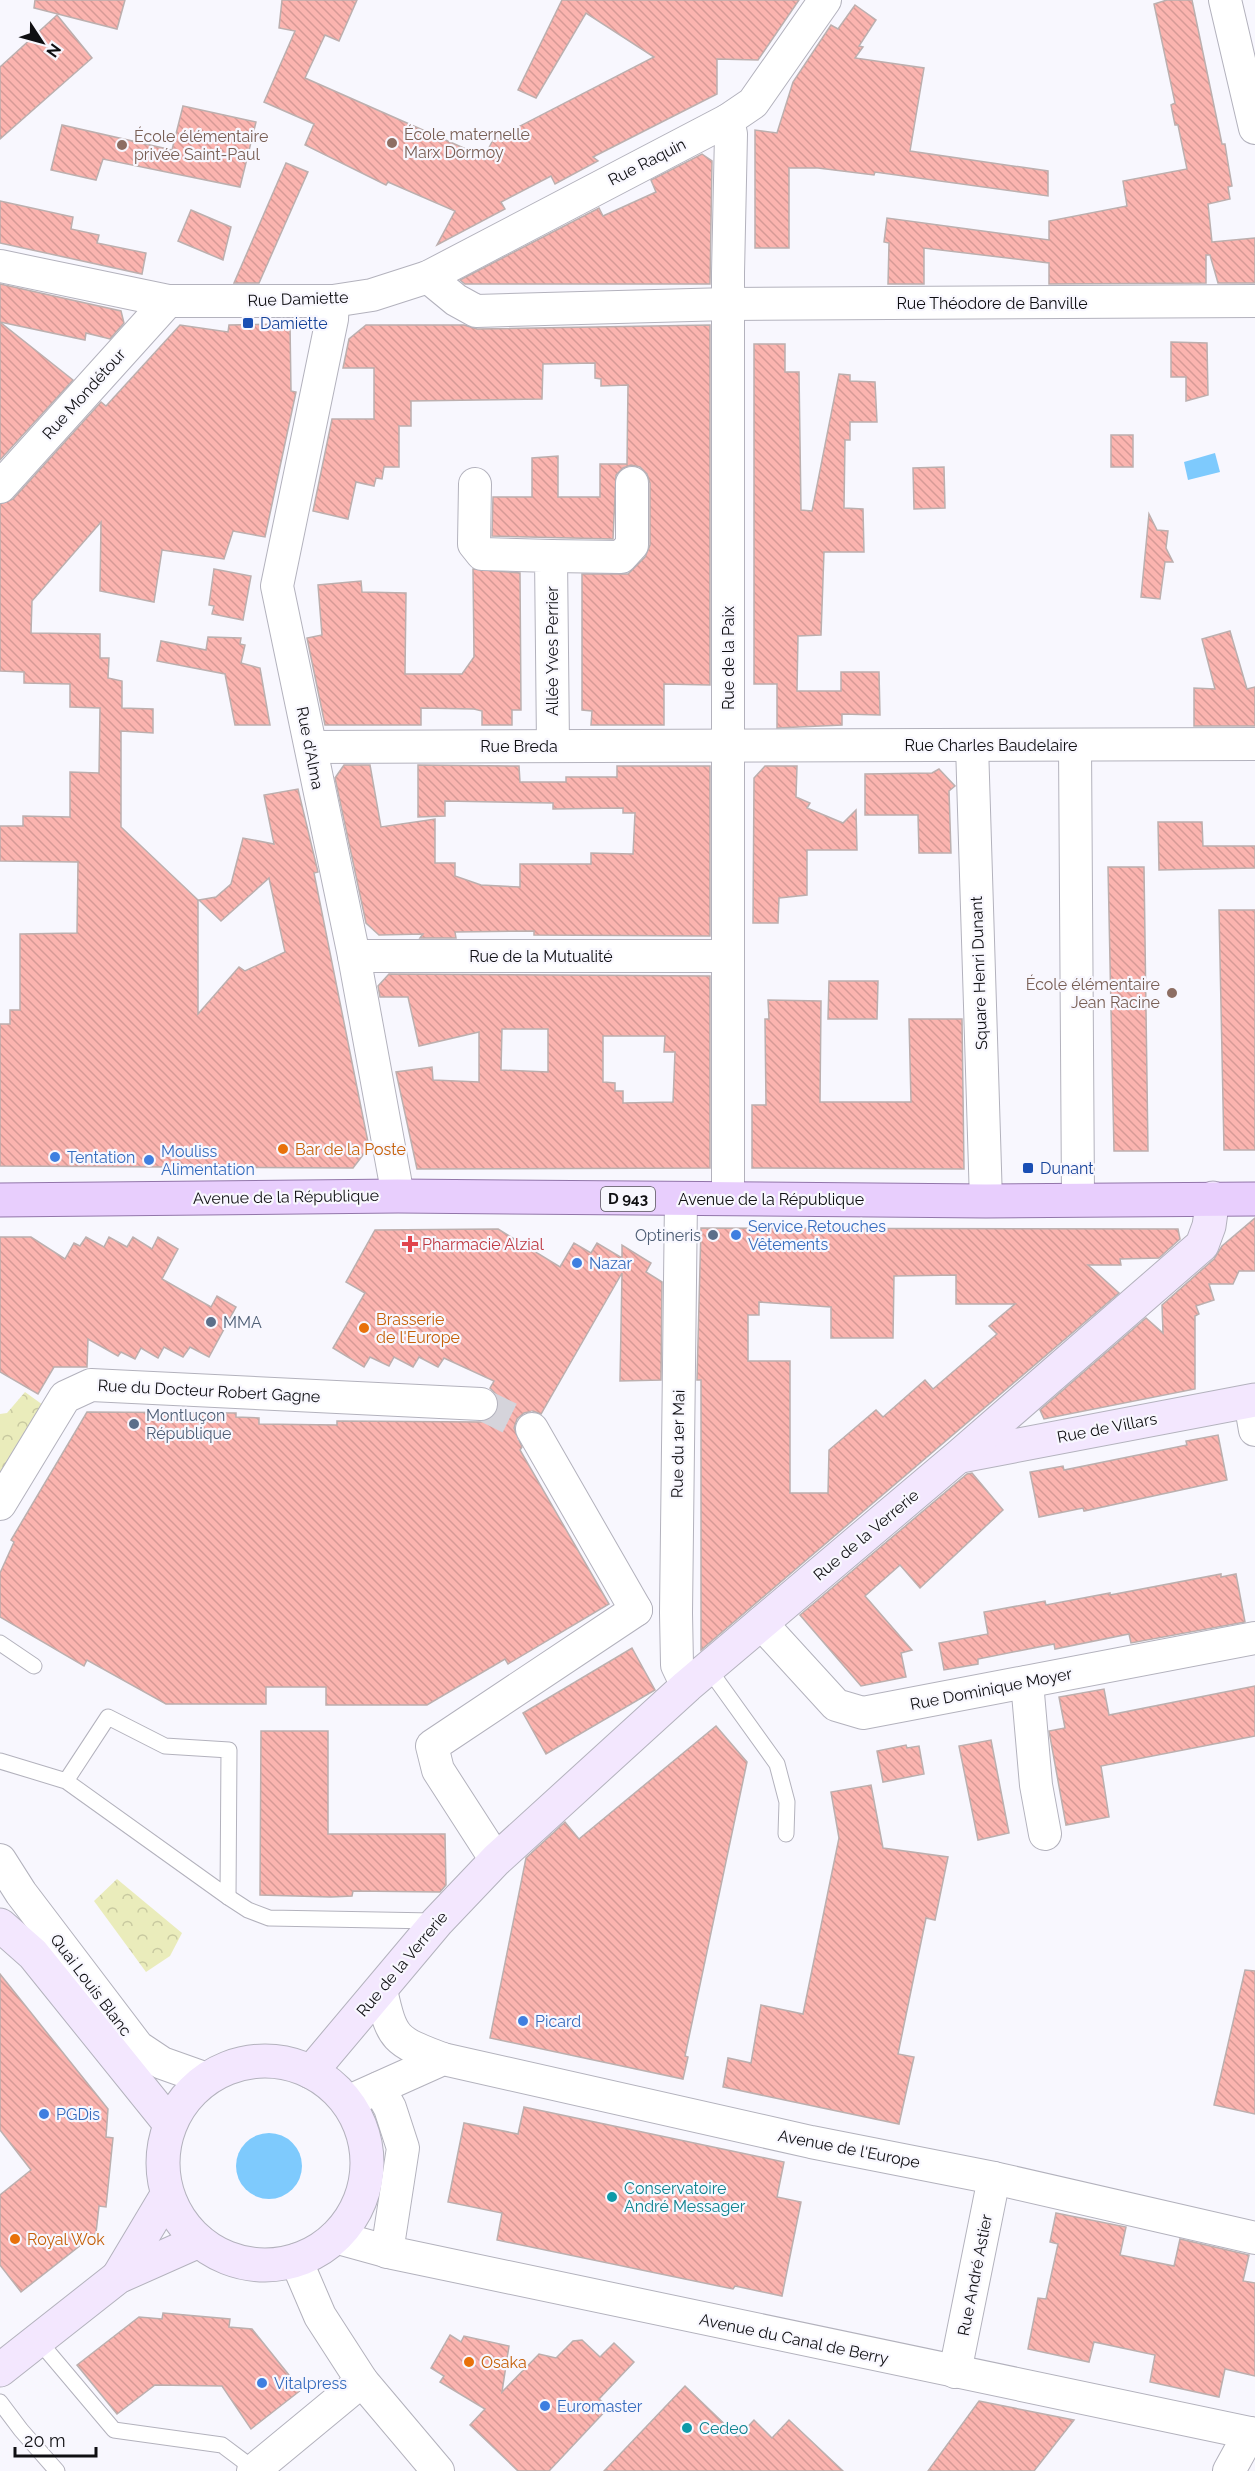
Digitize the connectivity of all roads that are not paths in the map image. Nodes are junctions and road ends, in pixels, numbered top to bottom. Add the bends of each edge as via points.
1 (825, 0) edge
2 (1225, 0) edge
3 (728, 120) junction
4 (1255, 128) edge
5 (0, 266) edge
6 (428, 277) junction
7 (168, 301) junction
8 (333, 301) junction
9 (1255, 301) edge
10 (728, 304) junction
11 (632, 483) dead end
12 (475, 484) dead end
13 (0, 487) edge
14 (552, 556) junction
15 (1255, 744) edge
16 (972, 745) junction
17 (1075, 745) junction
18 (553, 746) junction
19 (728, 746) junction
20 (311, 747) junction
21 (354, 956) junction
22 (728, 956) junction
23 (398, 1196) junction
24 (728, 1198) junction
25 (1078, 1198) junction
26 (1213, 1198) junction
27 (681, 1199) junction
28 (1255, 1199) edge
29 (0, 1200) edge
30 (986, 1201) junction
31 (481, 1404) tunnel mouth
32 (1253, 1411) edge
33 (532, 1430) tunnel mouth
34 (959, 1456) junction
35 (0, 1504) edge
36 (636, 1610) junction
37 (675, 1613) junction
38 (762, 1623) junction
39 (1255, 1638) edge
40 (0, 1643) edge
41 (34, 1666) dead end
42 (698, 1677) junction
43 (1027, 1682) junction
44 (0, 1761) edge
45 (66, 1781) junction
46 (786, 1834) dead end
47 (1046, 1834) dead end
48 (0, 1860) edge
49 (496, 1860) junction
50 (228, 1897) junction
51 (437, 1922) junction
52 (0, 1924) edge
53 (381, 1990) junction
54 (443, 2059) junction
55 (311, 2072) junction
56 (207, 2079) junction
57 (379, 2088) junction
58 (347, 2102) junction
59 (170, 2124) junction
60 (994, 2178) junction
61 (168, 2195) junction
62 (335, 2237) junction
63 (1255, 2238) edge
64 (198, 2241) junction
65 (387, 2252) junction
66 (296, 2260) junction
67 (117, 2277) junction
68 (38, 2340) junction
69 (0, 2370) edge
70 (955, 2372) junction
71 (362, 2381) junction
72 (0, 2402) edge
73 (1252, 2433) edge
74 (254, 2470) edge
75 (57, 2471) edge
76 (438, 2471) edge
77 (1228, 2471) edge

1 - 3 street, Rue Raquin via 753,103
2 - 4 street
3 - 6 street, Rue Raquin
3 - 10 street, Rue de la Paix
5 - 7 street, Rue Damiette
6 - 8 street, Rue Damiette via 372,295
6 - 10 street via 476,311
7 - 8 street, Rue Damiette
7 - 13 street, Rue Mondétour
8 - 20 street, Rue d'Alma via 277,586
9 - 10 street, Rue Théodore de Banville
10 - 19 street, Rue de la Paix
11 - 14 street via 632,545 621,557
12 - 14 street via 474,544 482,554
14 - 18 street, Allée Yves Perrier
15 - 17 street, Rue Charles Baudelaire
16 - 17 street, Rue Charles Baudelaire
16 - 19 street, Rue Charles Baudelaire
16 - 30 street, Square Henri Dunant
17 - 25 street
18 - 19 street, Rue Breda
18 - 20 street, Rue Breda
19 - 22 street, Rue de la Paix
20 - 21 street, Rue d'Alma
21 - 22 street, Rue de la Mutualité
21 - 23 street, Rue d'Alma
22 - 24 street, Rue de la Paix
23 - 27 main road, Avenue de la République / D 943
23 - 29 main road, Avenue de la République / D 943
24 - 27 main road, Avenue de la République / D 943
24 - 30 main road, Avenue de la République / D 943
25 - 26 main road, Avenue de la République / D 943
25 - 30 main road, Avenue de la République / D 943
26 - 28 main road, Avenue de la République / D 943
26 - 34 main road, Rue de la Verrerie via 1202,1245
27 - 37 street, Rue du 1er Mai
31 - 35 street, Rue du Docteur Robert Gagne via 91,1385 65,1397
32 - 34 main road, Rue de Villars
33 - 36 street
34 - 38 main road, Rue de la Verrerie
36 - 37 street
36 - 49 street via 432,1746 438,1770
37 - 42 street, Rue du 1er Mai via 677,1665
38 - 42 main road, Rue de la Verrerie
38 - 43 street, Rue Dominique Moyer via 836,1705 862,1713
39 - 43 street, Rue Dominique Moyer
40 - 41 lane
42 - 46 lane via 777,1764 787,1802
42 - 49 main road, Rue de la Verrerie
43 - 47 street via 1036,1785
44 - 45 lane
45 - 50 lane
45 - 50 lane via 108,1717 165,1746 229,1750
48 - 56 street, Quai Louis Blanc via 138,2047 162,2063
49 - 51 main road, Rue de la Verrerie
50 - 51 lane via 269,1918
51 - 53 main road, Rue de la Verrerie
52 - 59 main road, Quai Louis Blanc via 33,1954
53 - 54 street, Avenue de l'Europe via 388,2024 403,2044
53 - 55 main road, Rue de la Verrerie
54 - 57 street
54 - 60 street, Avenue de l'Europe via 811,2142
55 - 56 main road via 285,2063 258,2061 231,2067
55 - 58 main road
56 - 59 main road via 185,2099
57 - 58 street
57 - 65 street via 403,2148
58 - 62 main road via 361,2128 367,2157 364,2187 353,2214
59 - 61 main road via 163,2164
60 - 63 street, Avenue de l'Europe
60 - 70 street, Rue André Astier
61 - 64 main road via 180,2220
61 - 67 main road
62 - 65 street, Avenue du Canal de Berry
62 - 66 main road
64 - 66 main road via 228,2259 262,2266
64 - 67 main road
65 - 70 street, Avenue du Canal de Berry
66 - 71 street via 320,2316
67 - 68 main road
68 - 69 main road
68 - 74 lane via 114,2430 222,2445
70 - 73 street, Avenue du Canal de Berry
71 - 74 street
71 - 76 street
72 - 75 lane
73 - 77 street

